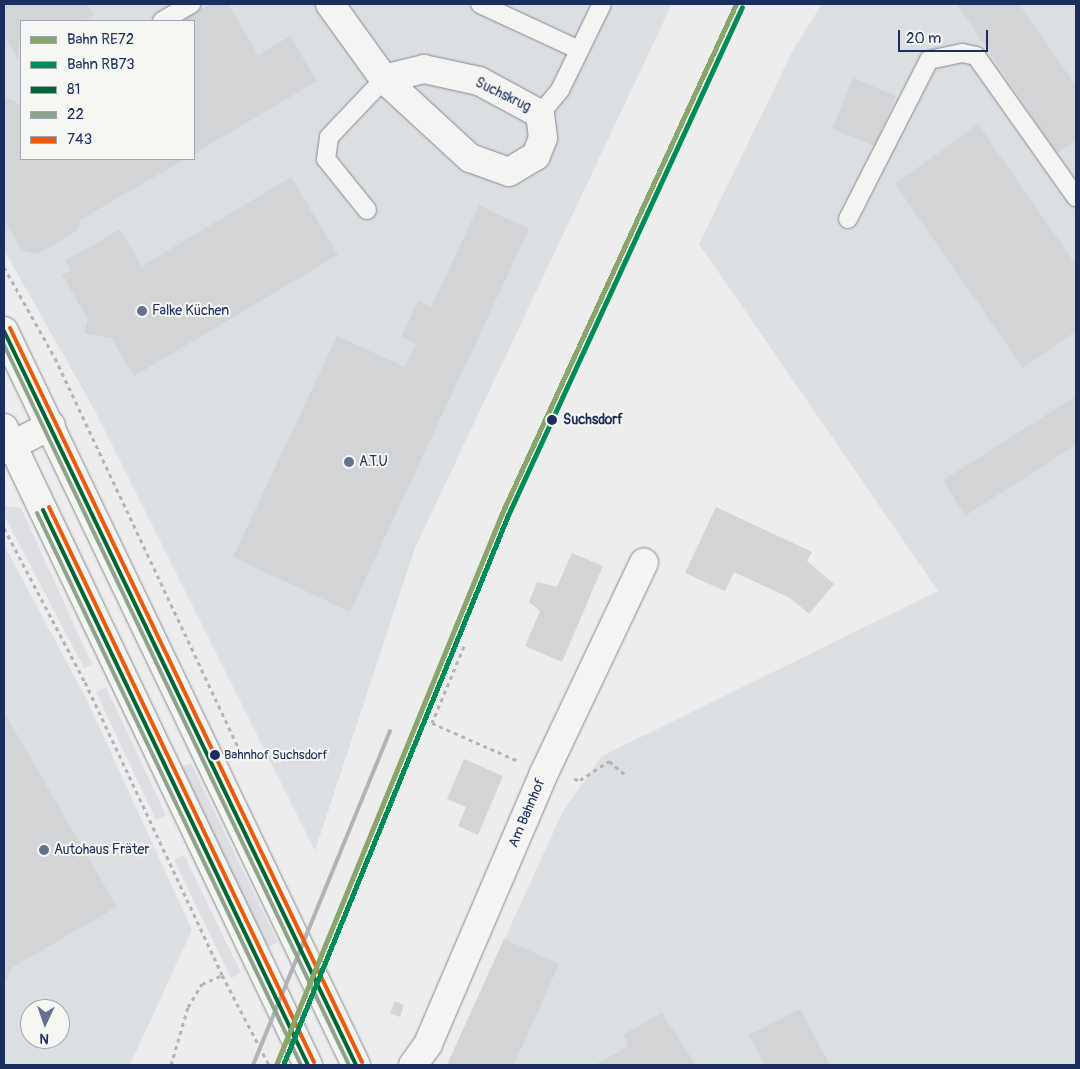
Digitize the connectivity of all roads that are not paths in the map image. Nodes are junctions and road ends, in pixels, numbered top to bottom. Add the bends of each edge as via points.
1 (191, 4) edge
2 (330, 4) edge
3 (480, 4) edge
4 (602, 4) edge
5 (164, 20) edge
6 (579, 50) junction
7 (384, 79) junction
8 (540, 114) junction
9 (1076, 197) edge
10 (366, 210) dead end
11 (848, 219) dead end
12 (4, 331) edge
13 (51, 425) junction
14 (7, 441) edge
15 (644, 562) dead end
16 (308, 1065) edge
17 (356, 1065) edge
18 (413, 1065) edge

1 - 5 lane
2 - 7 main road, Suchskrug
3 - 6 lane
4 - 6 lane
6 - 8 lane via 560,90
7 - 8 main road, Suchskrug via 424,69 479,81
7 - 8 main road, Suchskrug via 470,158 509,172 536,156 543,138
7 - 10 lane via 329,137 326,158
9 - 11 lane via 976,56 962,53 929,60
12 - 13 main road
13 - 14 main road
13 - 17 main road
14 - 16 main road
15 - 18 main road, Am Bahnhof via 544,773 428,1044

